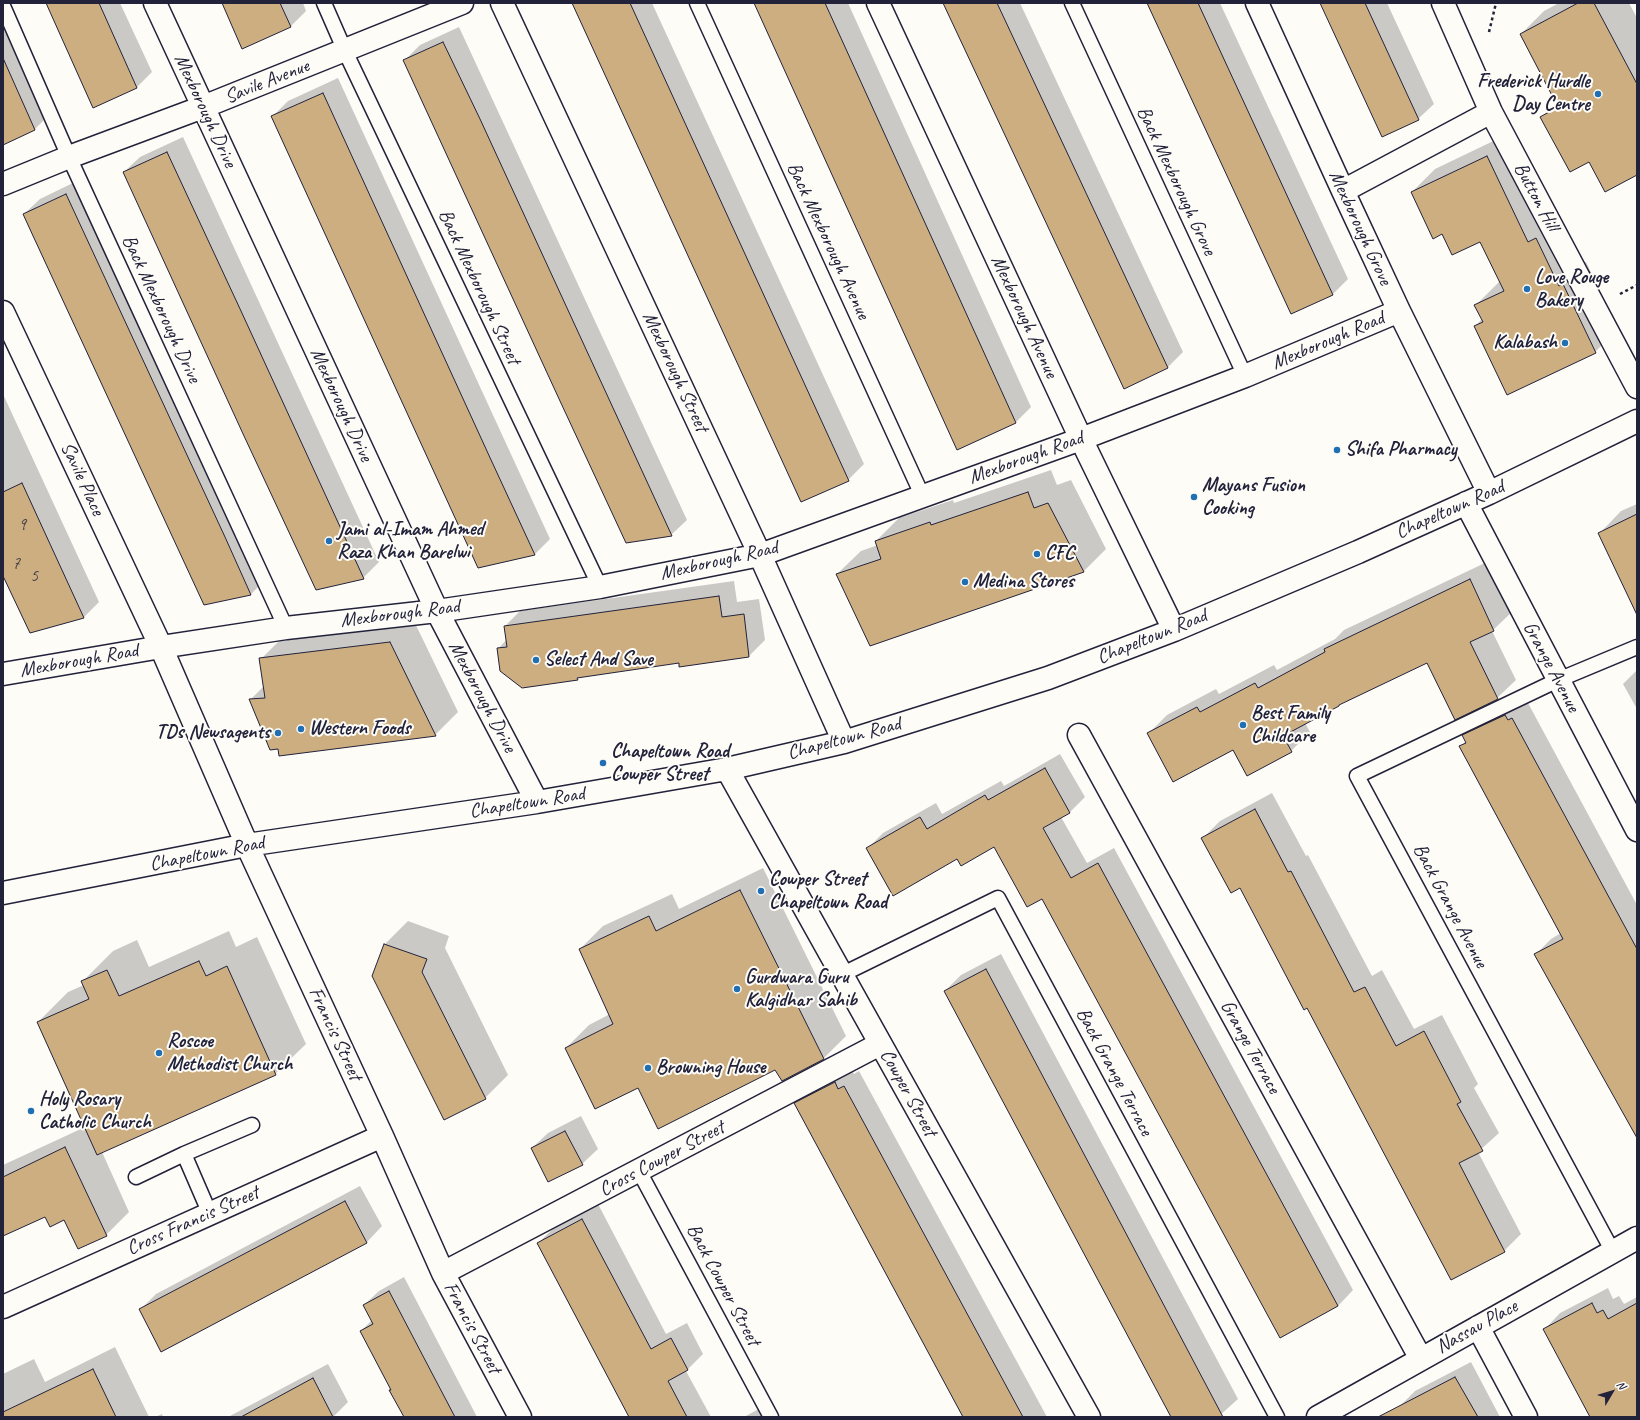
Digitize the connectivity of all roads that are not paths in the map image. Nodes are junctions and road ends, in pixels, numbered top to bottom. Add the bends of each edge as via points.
1 (155, 3) edge
2 (324, 3) edge
3 (462, 3) edge
4 (502, 3) edge
5 (697, 3) edge
6 (878, 3) edge
7 (1072, 3) edge
8 (1257, 3) edge
9 (1443, 3) edge
10 (3, 6) edge
11 (345, 51) junction
12 (203, 108) junction
13 (1491, 112) junction
14 (69, 157) junction
15 (3, 184) edge
16 (1343, 191) junction
17 (1399, 311) junction
18 (3, 312) edge
19 (1245, 376) junction
20 (1637, 386) edge
21 (1637, 421) edge
22 (1081, 439) junction
23 (1490, 493) junction
24 (922, 495) junction
25 (1466, 503) junction
26 (760, 556) junction
27 (600, 587) junction
28 (437, 611) junction
29 (286, 628) junction
30 (1174, 630) junction
31 (161, 647) junction
32 (1637, 647) edge
33 (4, 672) edge
34 (1558, 680) junction
35 (1079, 736) dead end
36 (844, 742) junction
37 (727, 770) junction
38 (537, 802) junction
39 (1637, 830) edge
40 (247, 845) junction
41 (3, 893) edge
42 (843, 974) junction
43 (880, 1044) junction
44 (252, 1125) dead end
45 (382, 1136) junction
46 (184, 1154) junction
47 (639, 1171) junction
48 (136, 1177) dead end
49 (210, 1214) junction
50 (1637, 1238) edge
51 (1613, 1252) junction
52 (443, 1273) junction
53 (3, 1307) edge
54 (1478, 1327) junction
55 (1420, 1359) junction
56 (1324, 1415) edge
57 (520, 1417) edge
58 (771, 1417) edge
59 (1089, 1417) edge
60 (1277, 1417) edge
61 (1526, 1417) edge

1 - 12 street, Mexborough Drive
2 - 11 lane, Back Mexborough Street
3 - 11 street, Savile Avenue
4 - 26 street, Mexborough Street
5 - 24 lane, Back Mexborough Avenue
6 - 22 street, Mexborough Avenue
7 - 19 lane, Back Mexborough Grove
8 - 16 street, Mexborough Grove
9 - 13 street, Button Hill
10 - 14 lane, Back Mexborough Drive
11 - 12 street, Savile Avenue
11 - 27 lane, Back Mexborough Street
12 - 14 street, Savile Avenue
12 - 28 street, Mexborough Drive
13 - 16 street
13 - 20 street, Button Hill
14 - 15 street, Savile Avenue
14 - 29 lane, Back Mexborough Drive
16 - 17 street, Mexborough Grove
17 - 19 street, Mexborough Road
17 - 23 street, Mexborough Grove
18 - 31 street, Savile Place
19 - 22 street, Mexborough Road
21 - 23 street, Chapeltown Road
22 - 24 street, Mexborough Road
22 - 30 street, Mexborough Avenue
23 - 25 street, Chapeltown Road
24 - 26 street, Mexborough Road
25 - 30 street, Chapeltown Road
25 - 34 street, Grange Avenue
26 - 27 street, Mexborough Road
26 - 36 street, Mexborough Street
27 - 28 street, Mexborough Road
28 - 29 street, Mexborough Road
28 - 38 street, Mexborough Drive
29 - 31 street, Mexborough Road
30 - 36 street, Chapeltown Road via 1048,678
31 - 33 street, Mexborough Road
31 - 40 street, Francis Street
32 - 34 lane
34 - 39 street, Grange Avenue
34 - 51 lane, Back Grange Avenue via 1357,776
35 - 55 street, Grange Terrace
36 - 37 street, Chapeltown Road
37 - 38 street, Chapeltown Road
37 - 42 street, Cowper Street
38 - 40 street, Chapeltown Road
40 - 41 street, Chapeltown Road
40 - 45 street, Francis Street
42 - 43 street, Cowper Street
42 - 60 lane, Back Grange Terrace via 998,898
43 - 47 street, Cross Cowper Street
43 - 59 street, Cowper Street
44 - 46 lane
45 - 49 street, Cross Francis Street
45 - 52 street, Francis Street
46 - 48 lane
46 - 49 lane
47 - 52 street, Cross Cowper Street
47 - 58 lane, Back Cowper Street
49 - 53 street, Cross Francis Street
50 - 51 street, Nassau Place
51 - 54 street, Nassau Place
52 - 57 street, Francis Street
54 - 55 street, Nassau Place
54 - 61 street
55 - 56 street, Nassau Place

